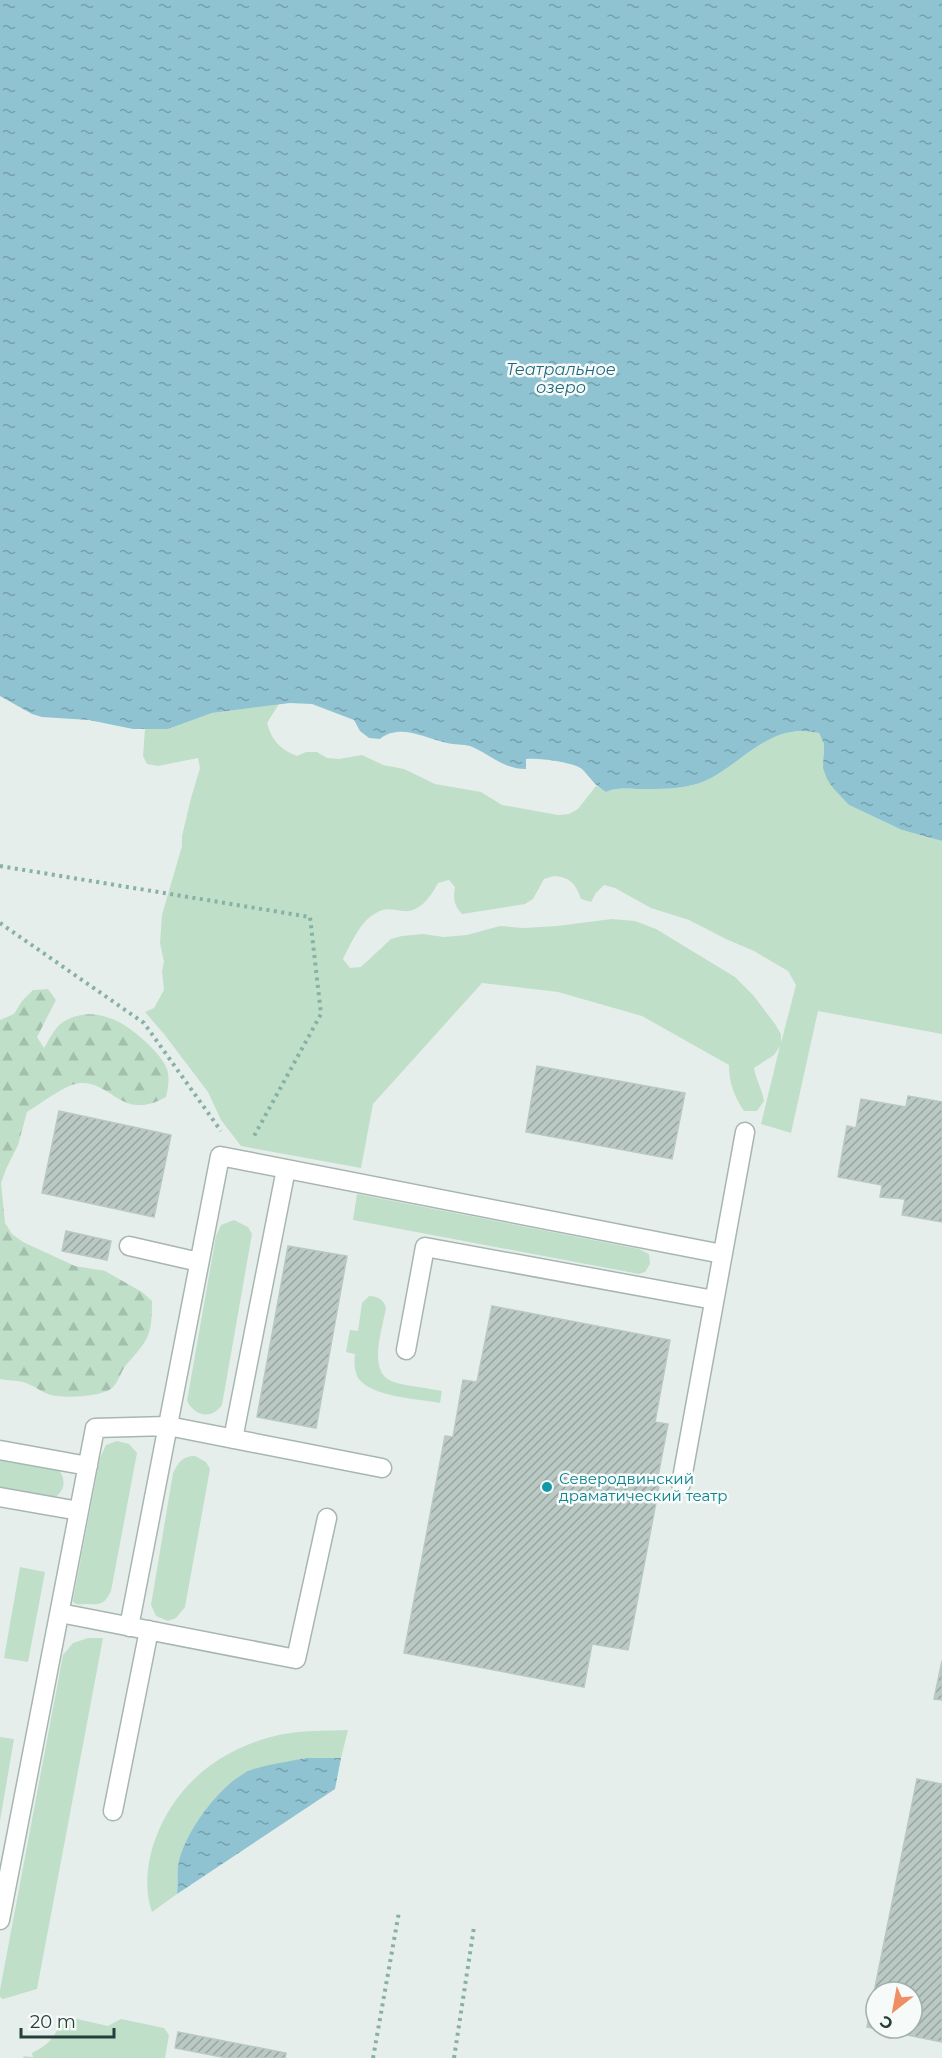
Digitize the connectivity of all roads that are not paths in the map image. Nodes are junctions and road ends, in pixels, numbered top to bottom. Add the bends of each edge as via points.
1 (745, 1132) dead end
2 (286, 1169) junction
3 (129, 1246) dead end
4 (722, 1254) junction
5 (200, 1262) junction
6 (714, 1300) junction
7 (406, 1350) dead end
8 (168, 1426) junction
9 (233, 1439) junction
10 (0, 1450) edge
11 (88, 1466) junction
12 (382, 1468) dead end
13 (681, 1484) dead end
14 (0, 1497) edge
15 (79, 1511) junction
16 (327, 1518) dead end
17 (60, 1613) junction
18 (129, 1627) junction
19 (149, 1630) junction
20 (113, 1811) dead end
21 (0, 1920) edge

1 - 4 lane
2 - 4 lane
2 - 5 lane via 220,1156
2 - 9 lane
3 - 5 lane
4 - 6 lane
5 - 8 lane
6 - 7 lane via 424,1247
6 - 13 lane
8 - 9 lane
8 - 11 lane via 95,1428
8 - 18 lane
9 - 12 lane
10 - 11 lane
11 - 15 lane
14 - 15 lane
15 - 17 lane
16 - 19 lane via 296,1659
17 - 18 lane
17 - 21 lane
18 - 19 lane
19 - 20 lane

